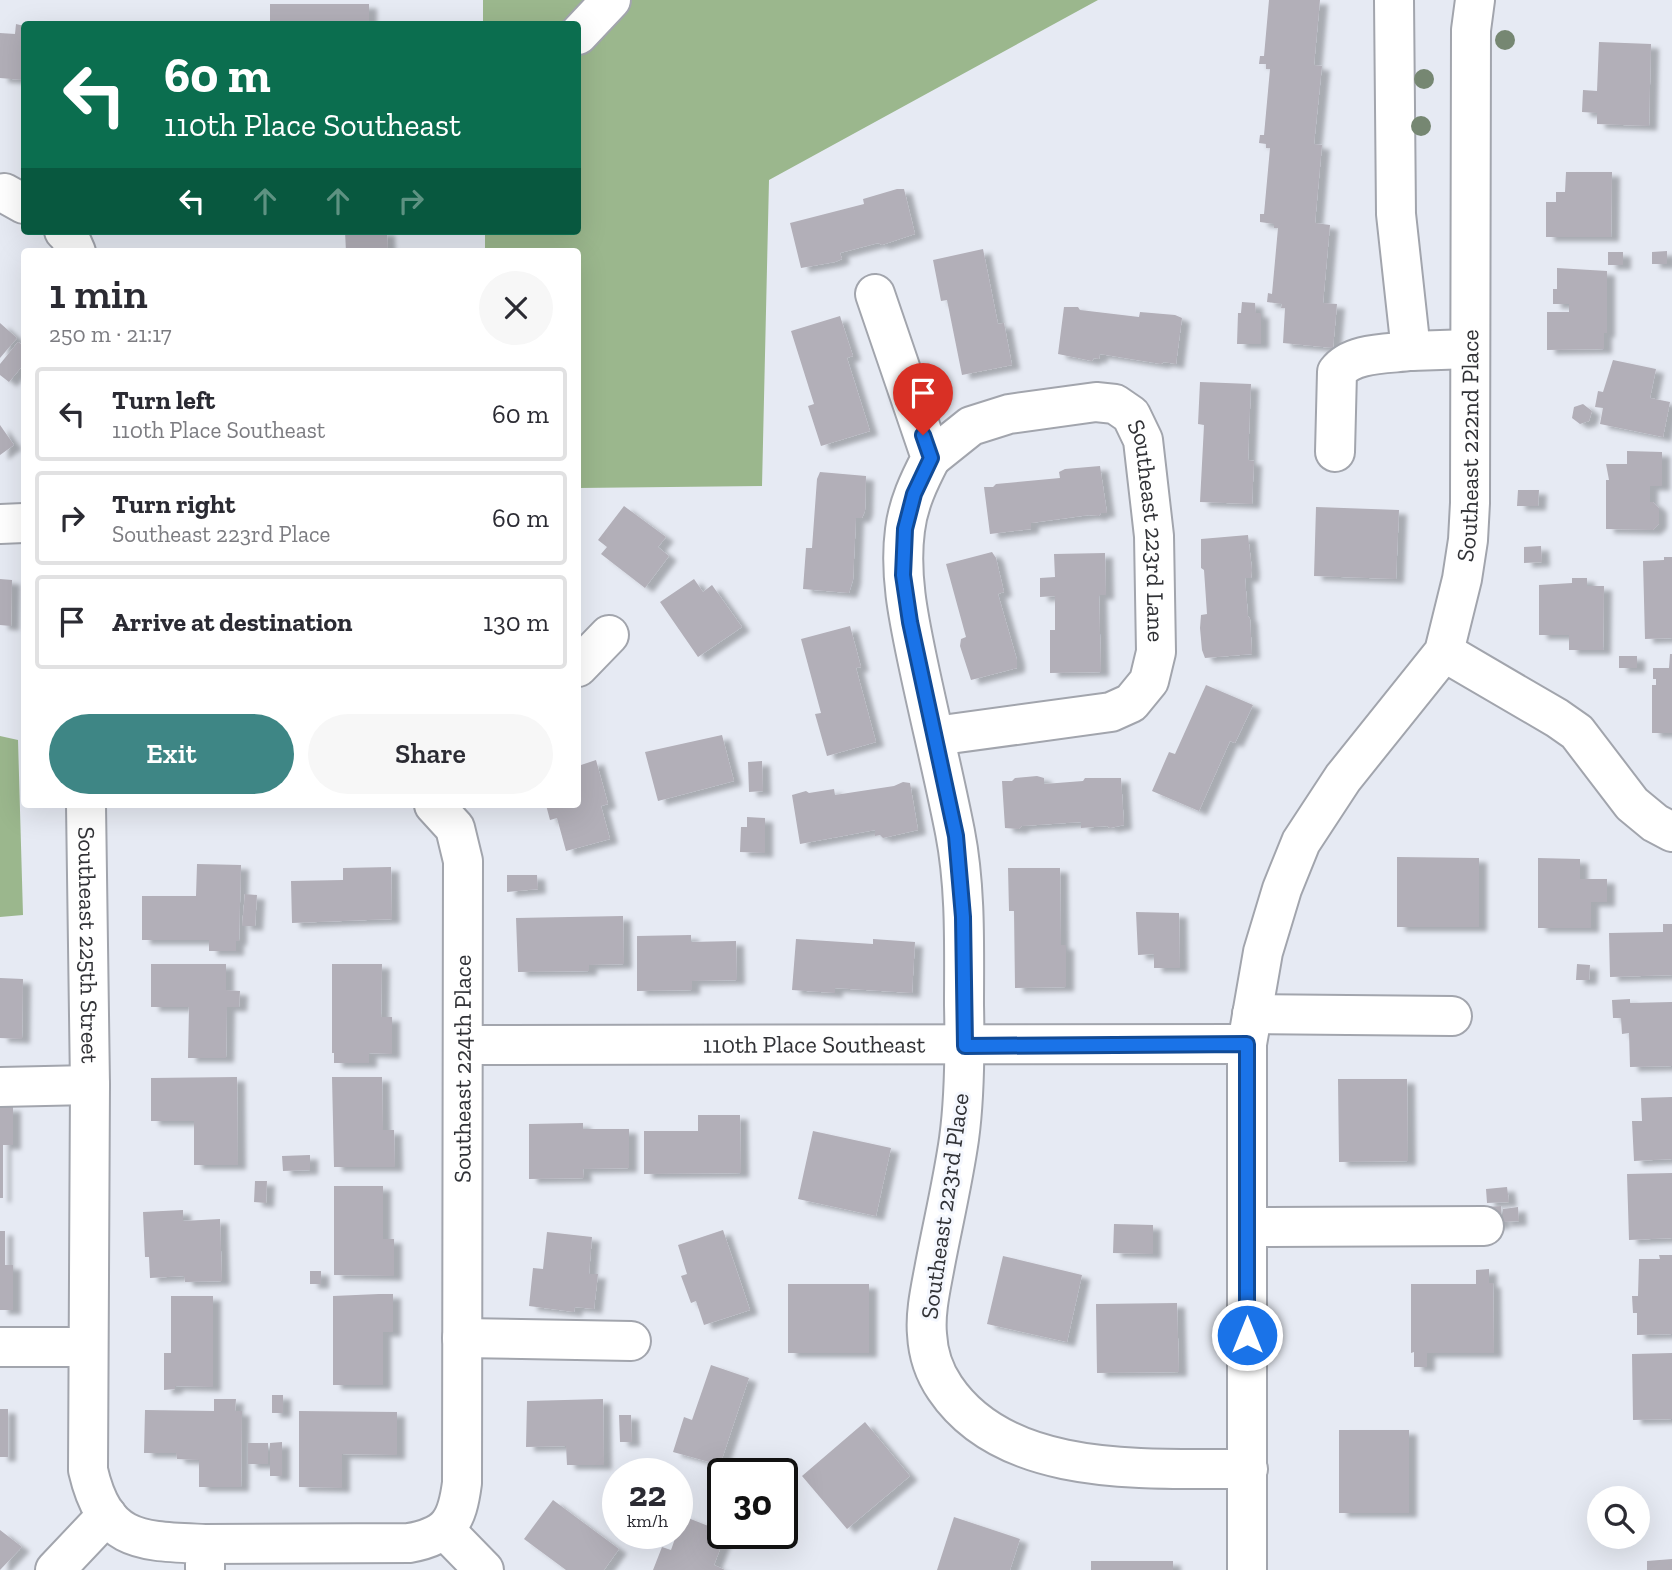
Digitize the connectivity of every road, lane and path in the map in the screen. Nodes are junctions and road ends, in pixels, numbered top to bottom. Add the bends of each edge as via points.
1 (611, 0) edge
2 (1394, 0) edge
3 (1475, 0) edge
4 (581, 32) edge
5 (875, 294) dead end
6 (1470, 349) junction
7 (1411, 351) junction
8 (1335, 452) dead end
9 (931, 458) junction
10 (21, 523) edge
11 (0, 524) edge
12 (609, 635) dead end
13 (1444, 652) junction
14 (581, 664) edge
15 (935, 736) junction
16 (86, 808) edge
17 (440, 808) edge
18 (1672, 832) edge
19 (1452, 1016) dead end
20 (1250, 1029) junction
21 (464, 1045) junction
22 (965, 1046) junction
23 (90, 1085) junction
24 (0, 1087) edge
25 (1484, 1226) dead end
26 (1247, 1227) junction
27 (462, 1338) junction
28 (631, 1341) dead end
29 (0, 1347) edge
30 (88, 1347) junction
31 (1248, 1469) junction
32 (107, 1515) junction
33 (444, 1530) junction
34 (205, 1557) edge
35 (55, 1570) edge
36 (484, 1570) edge
37 (1247, 1570) edge

1 - 4 street
2 - 7 street via 1396,214
3 - 6 street, Southeast 222nd Place via 1471,30
5 - 9 street
6 - 7 street
6 - 13 street, Southeast 222nd Place via 1468,540
7 - 8 street via 1357,359 1344,363 1337,372
9 - 15 street, Southeast 223rd Place via 914,494 905,529 903,575
9 - 15 street, Southeast 223rd Lane via 971,426 1009,414 1096,402 1115,404 1131,415 1143,440 1154,536 1156,652 1149,681 1131,704 1111,712
10 - 11 street
12 - 14 street
13 - 18 street via 1577,732 1632,804
13 - 20 street, Southeast 222nd Place via 1343,778 1301,842 1263,952
15 - 22 street, Southeast 223rd Place via 956,836 963,917
16 - 23 street, Southeast 225th Street
17 - 21 street, Southeast 224th Place via 455,828 463,861
19 - 20 street, 110th Place Southeast
20 - 22 street, 110th Place Southeast
20 - 26 street, Southeast 222nd Place
21 - 22 street, 110th Place Southeast
21 - 27 street, Southeast 224th Place
22 - 31 street, Southeast 223rd Place via 960,1137 926,1332 931,1360 943,1385 959,1408 989,1431 1030,1451 1129,1467
23 - 24 street, Southeast 225th Street
23 - 30 street, Southeast 225th Street
25 - 26 street
26 - 31 street, Southeast 222nd Place
27 - 28 street
27 - 33 street, Southeast 224th Place via 463,1483 458,1510
29 - 30 street
30 - 32 street, Southeast 225th Street via 88,1470 94,1496
31 - 37 street, Southeast 222nd Place
32 - 34 street, Southeast 225th Street via 134,1537
32 - 35 street
33 - 34 street, Southeast 225th Street via 430,1539 409,1543
33 - 36 street

